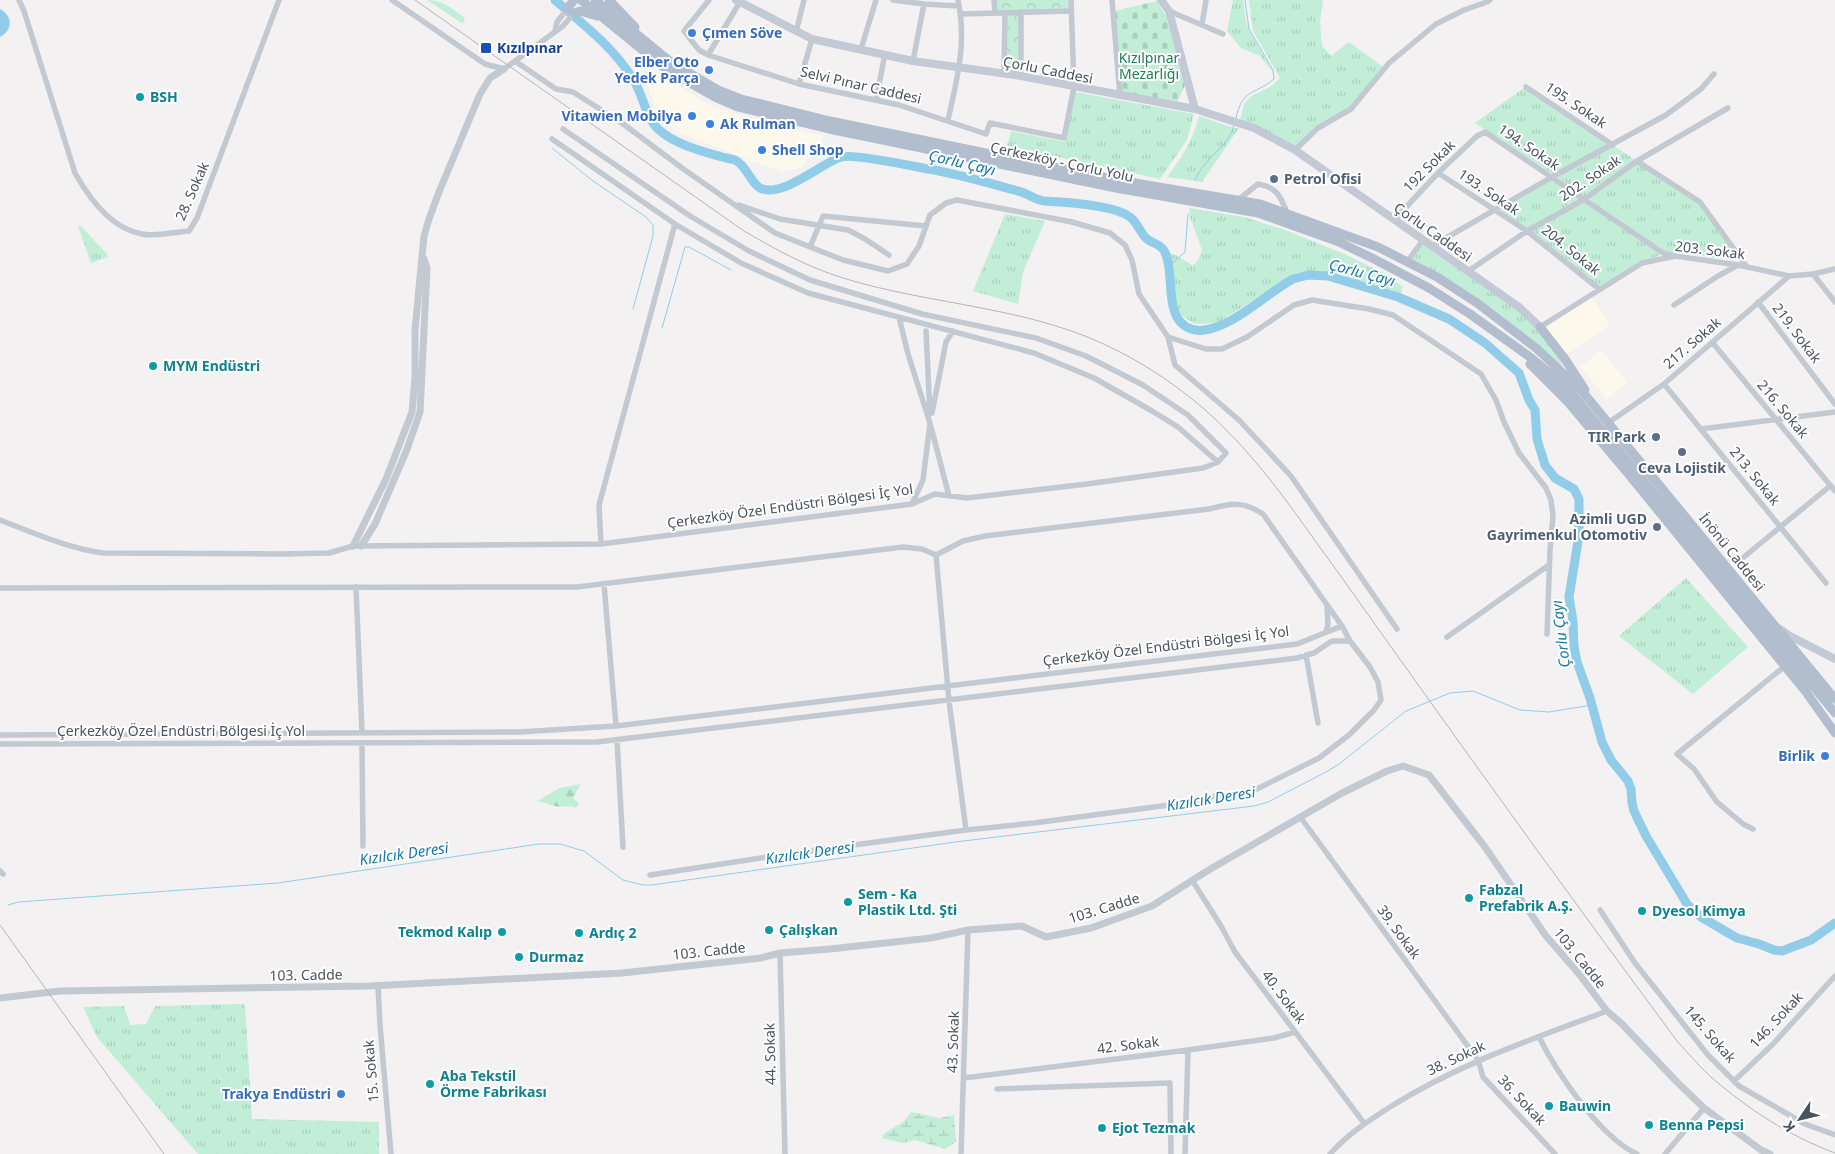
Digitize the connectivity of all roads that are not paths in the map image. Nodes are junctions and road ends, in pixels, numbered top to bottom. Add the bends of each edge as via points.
1 (19, 0) edge
2 (279, 0) edge
3 (392, 0) edge
4 (574, 0) edge
5 (595, 0) edge
6 (609, 0) edge
7 (709, 0) edge
8 (804, 0) edge
9 (876, 0) edge
10 (893, 0) edge
11 (994, 0) edge
12 (1071, 0) edge
13 (1112, 0) edge
14 (1162, 0) edge
15 (1205, 0) edge
16 (1490, 0) edge
17 (583, 1) edge
18 (738, 1) edge
19 (958, 3) edge
20 (924, 4) junction
21 (569, 7) edge
22 (1071, 11) junction
23 (1169, 11) junction
24 (1021, 12) junction
25 (995, 13) junction
26 (1005, 13) junction
27 (960, 14) junction
28 (602, 17) junction
29 (1202, 25) junction
30 (555, 30) junction
31 (796, 32) junction
32 (1223, 34) dead end
33 (812, 39) junction
34 (646, 48) junction
35 (861, 49) junction
36 (885, 54) junction
37 (708, 55) junction
38 (515, 61) junction
39 (914, 61) junction
40 (960, 68) junction
41 (504, 69) junction
42 (1004, 74) junction
43 (1714, 74) dead end
44 (1021, 76) junction
45 (799, 84) junction
46 (1526, 86) dead end
47 (1074, 87) junction
48 (1120, 96) junction
49 (876, 100) junction
50 (1728, 108) dead end
51 (1195, 109) junction
52 (948, 120) junction
53 (563, 129) dead end
54 (1485, 132) joint
55 (552, 139) dead end
56 (1613, 145) junction
57 (1295, 150) junction
58 (1638, 161) junction
59 (1438, 172) junction
60 (1552, 177) junction
61 (1238, 200) junction
62 (1583, 200) junction
63 (730, 201) junction
64 (1495, 210) junction
65 (1287, 213) junction
66 (1394, 220) junction
67 (675, 224) junction
68 (819, 226) junction
69 (926, 226) junction
70 (1527, 231) junction
71 (1423, 240) junction
72 (1432, 246) junction
73 (810, 247) junction
74 (888, 255) dead end
75 (1675, 256) junction
76 (1407, 262) junction
77 (1738, 265) junction
78 (1747, 267) junction
79 (1835, 269) edge
80 (1467, 272) junction
81 (1813, 274) junction
82 (1788, 276) junction
83 (1599, 289) junction
84 (1758, 302) junction
85 (1835, 302) edge
86 (1674, 305) dead end
87 (1470, 314) junction
88 (899, 317) junction
89 (1540, 327) junction
90 (926, 330) dead end
91 (953, 331) junction
92 (1168, 337) junction
93 (1712, 342) junction
94 (1664, 384) junction
95 (1835, 404) edge
96 (1835, 412) edge
97 (1776, 420) junction
98 (930, 423) junction
99 (1608, 423) junction
100 (1701, 429) junction
101 (1218, 462) junction
102 (1830, 486) junction
103 (1835, 491) edge
104 (949, 496) junction
105 (912, 504) junction
106 (0, 520) edge
107 (1781, 528) junction
108 (601, 544) junction
109 (357, 546) junction
110 (936, 555) junction
111 (1739, 561) dead end
112 (1549, 565) junction
113 (1826, 583) dead end
114 (604, 584) junction
115 (0, 588) edge
116 (356, 588) junction
117 (1327, 605) junction
118 (1774, 624) junction
119 (1342, 626) junction
120 (1397, 629) dead end
121 (1326, 632) junction
122 (1547, 634) dead end
123 (1447, 637) dead end
124 (1350, 641) junction
125 (1306, 655) junction
126 (1835, 659) edge
127 (1785, 666) junction
128 (949, 686) junction
129 (1835, 699) edge
130 (949, 700) junction
131 (1835, 712) edge
132 (1318, 723) dead end
133 (616, 726) junction
134 (362, 732) junction
135 (1835, 733) edge
136 (0, 735) edge
137 (617, 740) junction
138 (362, 743) junction
139 (0, 744) edge
140 (1301, 818) junction
141 (966, 830) junction
142 (1753, 830) dead end
143 (363, 846) dead end
144 (623, 848) dead end
145 (650, 875) dead end
146 (1192, 880) junction
147 (1600, 910) dead end
148 (968, 930) junction
149 (780, 953) junction
150 (1835, 976) edge
151 (378, 986) junction
152 (0, 998) edge
153 (1607, 1011) junction
154 (1295, 1032) junction
155 (1539, 1037) junction
156 (1188, 1050) junction
157 (1478, 1060) junction
158 (964, 1078) junction
159 (1734, 1081) junction
160 (997, 1089) dead end
161 (1704, 1108) junction
162 (1364, 1123) junction
163 (1835, 1135) edge
164 (391, 1154) edge
165 (785, 1154) edge
166 (961, 1154) edge
167 (1171, 1154) edge
168 (1185, 1154) edge
169 (1330, 1154) edge
170 (1555, 1154) edge
171 (1637, 1154) edge
172 (1666, 1154) edge
173 (1770, 1154) edge

1 - 2 street, 28. Sokak via 75,173 100,208 119,224 144,235 189,230 197,218
3 - 41 street via 485,64
4 - 21 main road
5 - 34 main road
6 - 34 main road via 631,22
7 - 37 street, Selvi Pınar Caddesi via 684,31 699,50
8 - 31 street
9 - 35 street
10 - 20 street
11 - 25 street
12 - 22 street
13 - 48 street
14 - 23 main road
15 - 29 street
16 - 57 street via 1436,24 1389,63 1351,109 1318,128
17 - 21 main road
17 - 28 main road
18 - 31 main road, Çorlu Caddesi
18 - 37 street
19 - 20 street
19 - 27 street
20 - 39 street
21 - 28 main road
21 - 30 street
21 - 30 street via 563,26
22 - 24 street
22 - 47 street
23 - 29 street
23 - 51 main road
24 - 26 street
24 - 44 street
25 - 26 street
25 - 27 street
26 - 42 street
27 - 40 street via 963,30
28 - 34 main road
29 - 32 street
30 - 38 street
31 - 33 main road, Çorlu Caddesi
33 - 35 main road, Çorlu Caddesi
33 - 45 street
34 - 61 main road via 697,78 734,96 765,106 1117,180
34 - 87 main road, Çerkezköy - Çorlu Yolu via 667,70 700,90 763,115 1116,188 1258,213 1298,226 1374,259
35 - 36 main road, Çorlu Caddesi
36 - 39 main road, Çorlu Caddesi
36 - 49 street
37 - 45 street, Selvi Pınar Caddesi
38 - 41 street
38 - 63 street via 556,89 573,92 622,123
39 - 40 main road, Çorlu Caddesi
40 - 42 main road, Çorlu Caddesi
40 - 52 street
41 - 109 street via 490,78 480,94 424,236 415,330 412,412
42 - 44 main road, Çorlu Caddesi
43 - 56 street via 1701,89 1666,115
44 - 47 main road, Çorlu Caddesi
45 - 49 street, Selvi Pınar Caddesi
46 - 56 street, 195. Sokak
47 - 48 main road, Çorlu Caddesi
47 - 52 street, Selvi Pınar Caddesi via 1064,138 990,123 986,134
48 - 51 main road, Çorlu Caddesi
49 - 52 street, Selvi Pınar Caddesi
50 - 58 street, 202. Sokak
51 - 57 main road, Çorlu Caddesi via 1254,128
53 - 101 street via 690,216 749,251 810,280 922,314 1036,338 1094,360 1143,385 1188,416 1226,453
54 - 59 street, 192 Sokak
54 - 60 street, 194. Sokak
55 - 67 street
56 - 60 street
57 - 66 main road, Çorlu Caddesi
58 - 62 street, 202. Sokak
58 - 78 street via 1700,202
59 - 64 street, 193. Sokak
59 - 66 street, 192 Sokak
60 - 62 street, 194. Sokak
60 - 64 street
61 - 65 main road
61 - 65 street via 1258,184 1265,185 1280,194
62 - 70 street, 202. Sokak
62 - 75 street, 194. Sokak via 1663,253
63 - 68 street via 780,219
63 - 73 street via 775,233
64 - 70 street, 193. Sokak
64 - 72 street
65 - 76 main road via 1378,247
66 - 71 main road, Çorlu Caddesi
67 - 88 street via 741,263 808,293
67 - 108 street via 599,505
68 - 69 street via 823,216
68 - 73 street
68 - 74 street via 848,230
69 - 73 street via 919,246 906,264 888,271 843,260
69 - 92 street via 930,215 946,203 957,200 1072,222 1110,234 1125,245 1132,260 1139,294
70 - 80 street, 202. Sokak
70 - 83 street, 204. Sokak
71 - 72 main road, Çorlu Caddesi
71 - 76 street
72 - 80 main road, Çorlu Caddesi
75 - 77 street, 203. Sokak
75 - 83 street, 203. Sokak via 1642,263
76 - 99 main road via 1477,303 1536,348 1582,392
77 - 78 street, 203. Sokak
77 - 86 street
78 - 82 street, 203. Sokak
79 - 81 street, 203. Sokak
80 - 89 main road, Çorlu Caddesi via 1520,307
81 - 82 street, 203. Sokak
81 - 85 street
82 - 84 street, 217. Sokak
83 - 89 street, 203. Sokak
84 - 93 street, 217. Sokak
84 - 95 street, 219. Sokak
87 - 127 main road via 1527,361 1568,402
87 - 131 main road via 1530,357 1575,397
88 - 91 street
88 - 98 street
89 - 99 main road
90 - 98 street
91 - 98 street via 946,342
91 - 101 street via 1034,353 1094,378 1178,427
92 - 112 street via 1206,349 1222,349 1247,337 1294,305 1312,300 1392,315 1481,374 1496,400 1518,454 1546,488 1551,500
92 - 120 street via 1175,365 1239,420 1291,476
93 - 94 street, 217. Sokak
93 - 97 street, 216. Sokak
94 - 99 street, 217. Sokak
94 - 100 street, 213. Sokak
96 - 97 street
97 - 100 street
97 - 102 street, 216. Sokak
98 - 104 street
98 - 105 street via 923,480
99 - 118 main road, İnönü Caddesi
100 - 107 street, 213. Sokak
101 - 104 street, Çerkezköy Özel Endüstri Bölgesi İç Yol via 1202,468 1087,484 967,498
102 - 103 street, 216. Sokak
102 - 107 street
104 - 105 street, Çerkezköy Özel Endüstri Bölgesi İç Yol via 935,494
105 - 108 street, Çerkezköy Özel Endüstri Bölgesi İç Yol
106 - 109 street, Çerkezköy Özel Endüstri Bölgesi İç Yol via 65,545 104,554 329,553
107 - 111 street
107 - 113 street, 213. Sokak
108 - 109 street, Çerkezköy Özel Endüstri Bölgesi İç Yol
110 - 114 street via 922,549 903,547
110 - 117 street via 963,541 985,536 1209,509 1232,503 1251,506 1263,514
110 - 128 street
112 - 122 street
112 - 123 street
114 - 116 street via 577,587
114 - 133 street
115 - 116 street
116 - 134 street
117 - 119 street
117 - 121 street
118 - 126 main road
118 - 129 main road, İnönü Caddesi
119 - 121 street, Çerkezköy Özel Endüstri Bölgesi İç Yol
119 - 124 street
121 - 128 street, Çerkezköy Özel Endüstri Bölgesi İç Yol via 1297,644
124 - 125 street, Çerkezköy Özel Endüstri Bölgesi İç Yol via 1332,641
124 - 141 street via 1378,682 1381,700 1349,735 1319,758 1243,796 1214,796 1184,803
125 - 130 street, Çerkezköy Özel Endüstri Bölgesi İç Yol
125 - 132 street
127 - 135 main road
127 - 142 street via 1677,754 1694,768 1716,802
128 - 130 street
128 - 133 street, Çerkezköy Özel Endüstri Bölgesi İç Yol
130 - 137 street, Çerkezköy Özel Endüstri Bölgesi İç Yol
130 - 141 street
133 - 134 street, Çerkezköy Özel Endüstri Bölgesi İç Yol via 519,732
134 - 136 street, Çerkezköy Özel Endüstri Bölgesi İç Yol
137 - 138 street, Çerkezköy Özel Endüstri Bölgesi İç Yol
137 - 144 street
138 - 139 street, Çerkezköy Özel Endüstri Bölgesi İç Yol
138 - 143 street
140 - 146 street, 103. Cadde
140 - 153 street, 103. Cadde via 1387,771 1403,766 1429,775 1485,847 1546,936
140 - 157 street, 39. Sokak
141 - 145 street
146 - 148 street, 103. Cadde via 1152,906 1091,928 1046,937 1022,926
146 - 154 street, 40. Sokak via 1234,952
147 - 159 street, 145. Sokak via 1635,963 1708,1055
148 - 149 street, 103. Cadde via 931,938
148 - 158 street, 43. Sokak
149 - 151 street, 103. Cadde via 761,958 622,973
149 - 165 street, 44. Sokak
150 - 159 street, 146. Sokak
151 - 152 street, 103. Cadde via 60,991
151 - 164 street, 15. Sokak
153 - 155 street, 38. Sokak
153 - 161 street, 103. Cadde
154 - 156 street, 42. Sokak
154 - 162 street, 40. Sokak
155 - 157 street, 38. Sokak
155 - 171 street via 1601,1126 1613,1139
156 - 158 street, 42. Sokak
156 - 168 street
157 - 162 street, 38. Sokak via 1413,1093
157 - 170 street, 36. Sokak via 1483,1077
158 - 166 street, 43. Sokak
159 - 163 street, 145. Sokak via 1805,1124
160 - 167 street via 1170,1083
161 - 172 street
161 - 173 street, 103. Cadde
162 - 169 street, 38. Sokak

